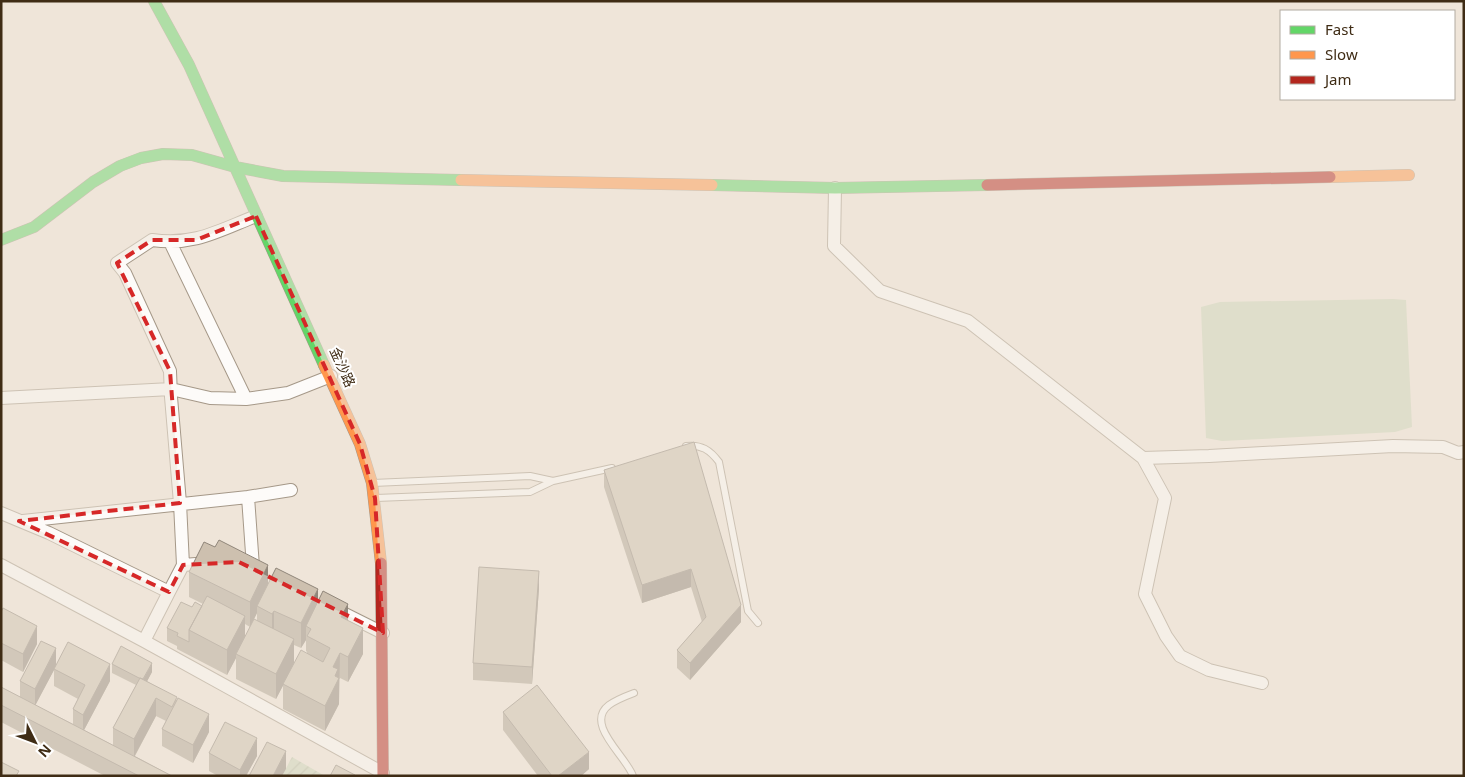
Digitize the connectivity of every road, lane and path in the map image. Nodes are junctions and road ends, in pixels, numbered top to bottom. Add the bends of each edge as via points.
1 (154, 1) edge
2 (235, 167) junction
3 (1409, 175) dead end
4 (834, 188) junction
5 (256, 216) junction
6 (1, 240) edge
7 (170, 242) junction
8 (331, 376) junction
9 (171, 389) junction
10 (1, 398) edge
11 (246, 399) junction
12 (676, 449) edge
13 (1464, 452) edge
14 (1143, 458) junction
15 (619, 467) edge
16 (553, 481) junction
17 (372, 483) junction
18 (291, 490) dead end
19 (248, 496) junction
20 (375, 498) junction
21 (180, 503) junction
22 (1, 513) edge
23 (19, 521) junction
24 (239, 562) edge
25 (220, 563) edge
26 (1, 565) edge
27 (182, 565) junction
28 (169, 592) junction
29 (322, 602) edge
30 (758, 623) dead end
31 (383, 633) junction
32 (144, 641) junction
33 (1262, 684) dead end
34 (634, 693) dead end
35 (383, 774) edge
36 (633, 776) edge

1 - 2 street, 金沙路 via 190,65
2 - 4 street via 283,176
2 - 5 street, 金沙路
2 - 6 street via 192,155 164,154 140,158 93,182 34,227
3 - 4 street
4 - 14 street via 834,246 880,291 968,321
5 - 7 street via 196,240
5 - 8 street, 金沙路
7 - 9 street via 152,240 117,263 125,273 170,371
7 - 11 street
8 - 11 street via 288,393
8 - 17 street, 金沙路 via 360,444
9 - 10 street
9 - 11 street via 210,398
9 - 21 street
12 - 30 lane via 700,446 714,455 718,462 748,611
13 - 14 street via 1443,447 1393,446
14 - 33 street via 1165,498 1144,594 1166,636 1180,656 1209,670
15 - 16 lane
16 - 17 lane via 530,476
16 - 20 lane via 530,492
17 - 20 street, 金沙路
18 - 19 street
19 - 21 street
19 - 24 street via 257,570
20 - 31 street, 金沙路 via 381,553
21 - 23 street
21 - 27 street
22 - 23 street
23 - 28 street
25 - 27 street
26 - 32 street
27 - 28 street
28 - 32 street
29 - 31 street
31 - 35 street, 金沙路
32 - 35 street
34 - 36 lane via 610,704 601,718 603,731

